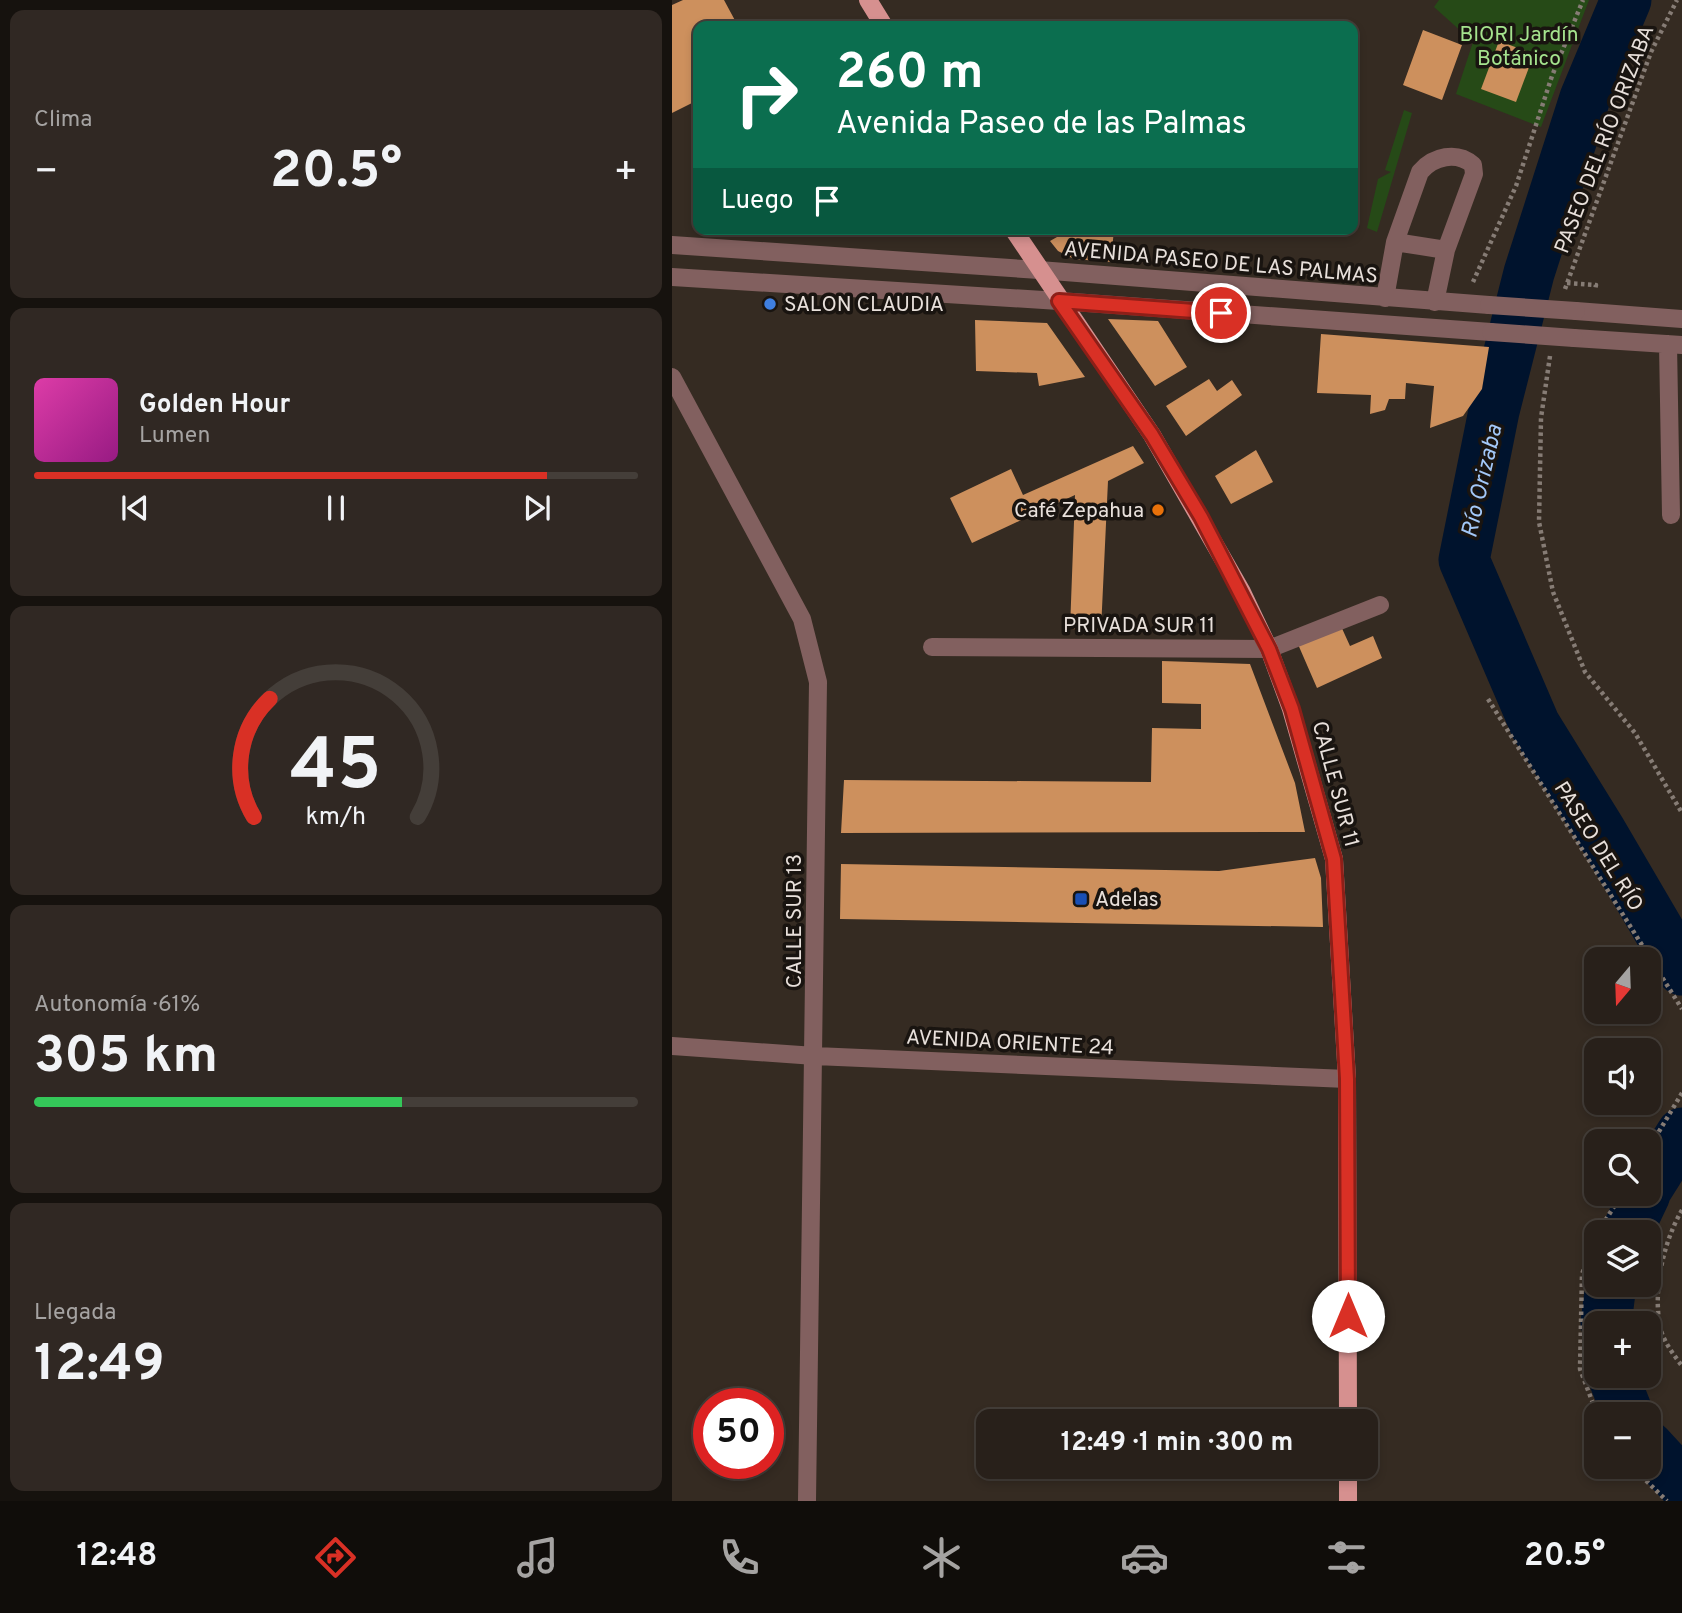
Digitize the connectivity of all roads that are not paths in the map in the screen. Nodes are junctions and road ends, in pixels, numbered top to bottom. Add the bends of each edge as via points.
1 (867, 0) edge
2 (881, 21) edge
3 (1017, 235) edge
4 (1395, 242) junction
5 (672, 245) edge
6 (1446, 250) junction
7 (1039, 270) junction
8 (672, 277) edge
9 (1385, 298) junction
10 (1059, 301) junction
11 (1435, 302) junction
12 (1682, 319) edge
13 (1675, 344) edge
14 (672, 377) edge
15 (1671, 515) dead end
16 (1380, 605) dead end
17 (932, 647) dead end
18 (1269, 649) junction
19 (672, 1046) edge
20 (815, 1056) junction
21 (1347, 1079) junction
22 (1348, 1409) edge
23 (1348, 1479) edge
24 (807, 1501) edge
25 (1348, 1501) edge

1 - 2 main road
3 - 7 main road, CALLE SUR 11
4 - 6 street
4 - 6 street via 1426,164 1439,158 1464,158 1473,164 1474,174
4 - 9 street
5 - 7 street, AVENIDA PASEO DE LAS PALMAS
6 - 11 street
7 - 9 street, AVENIDA PASEO DE LAS PALMAS
7 - 10 main road, CALLE SUR 11
8 - 10 street
9 - 11 street, AVENIDA PASEO DE LAS PALMAS
10 - 13 street, bridge
10 - 18 main road, CALLE SUR 11 via 1152,435 1201,517
11 - 12 street, AVENIDA PASEO DE LAS PALMAS, bridge
13 - 15 street
14 - 20 street, CALLE SUR 13 via 802,619 818,682
16 - 18 street, PRIVADA SUR 11
17 - 18 street, PRIVADA SUR 11
18 - 21 main road, CALLE SUR 11 via 1292,709 1334,859
19 - 20 street, AVENIDA ORIENTE 24
20 - 21 street, AVENIDA ORIENTE 24
20 - 24 street, CALLE SUR 13
21 - 22 main road, CALLE SUR 11
23 - 25 main road

